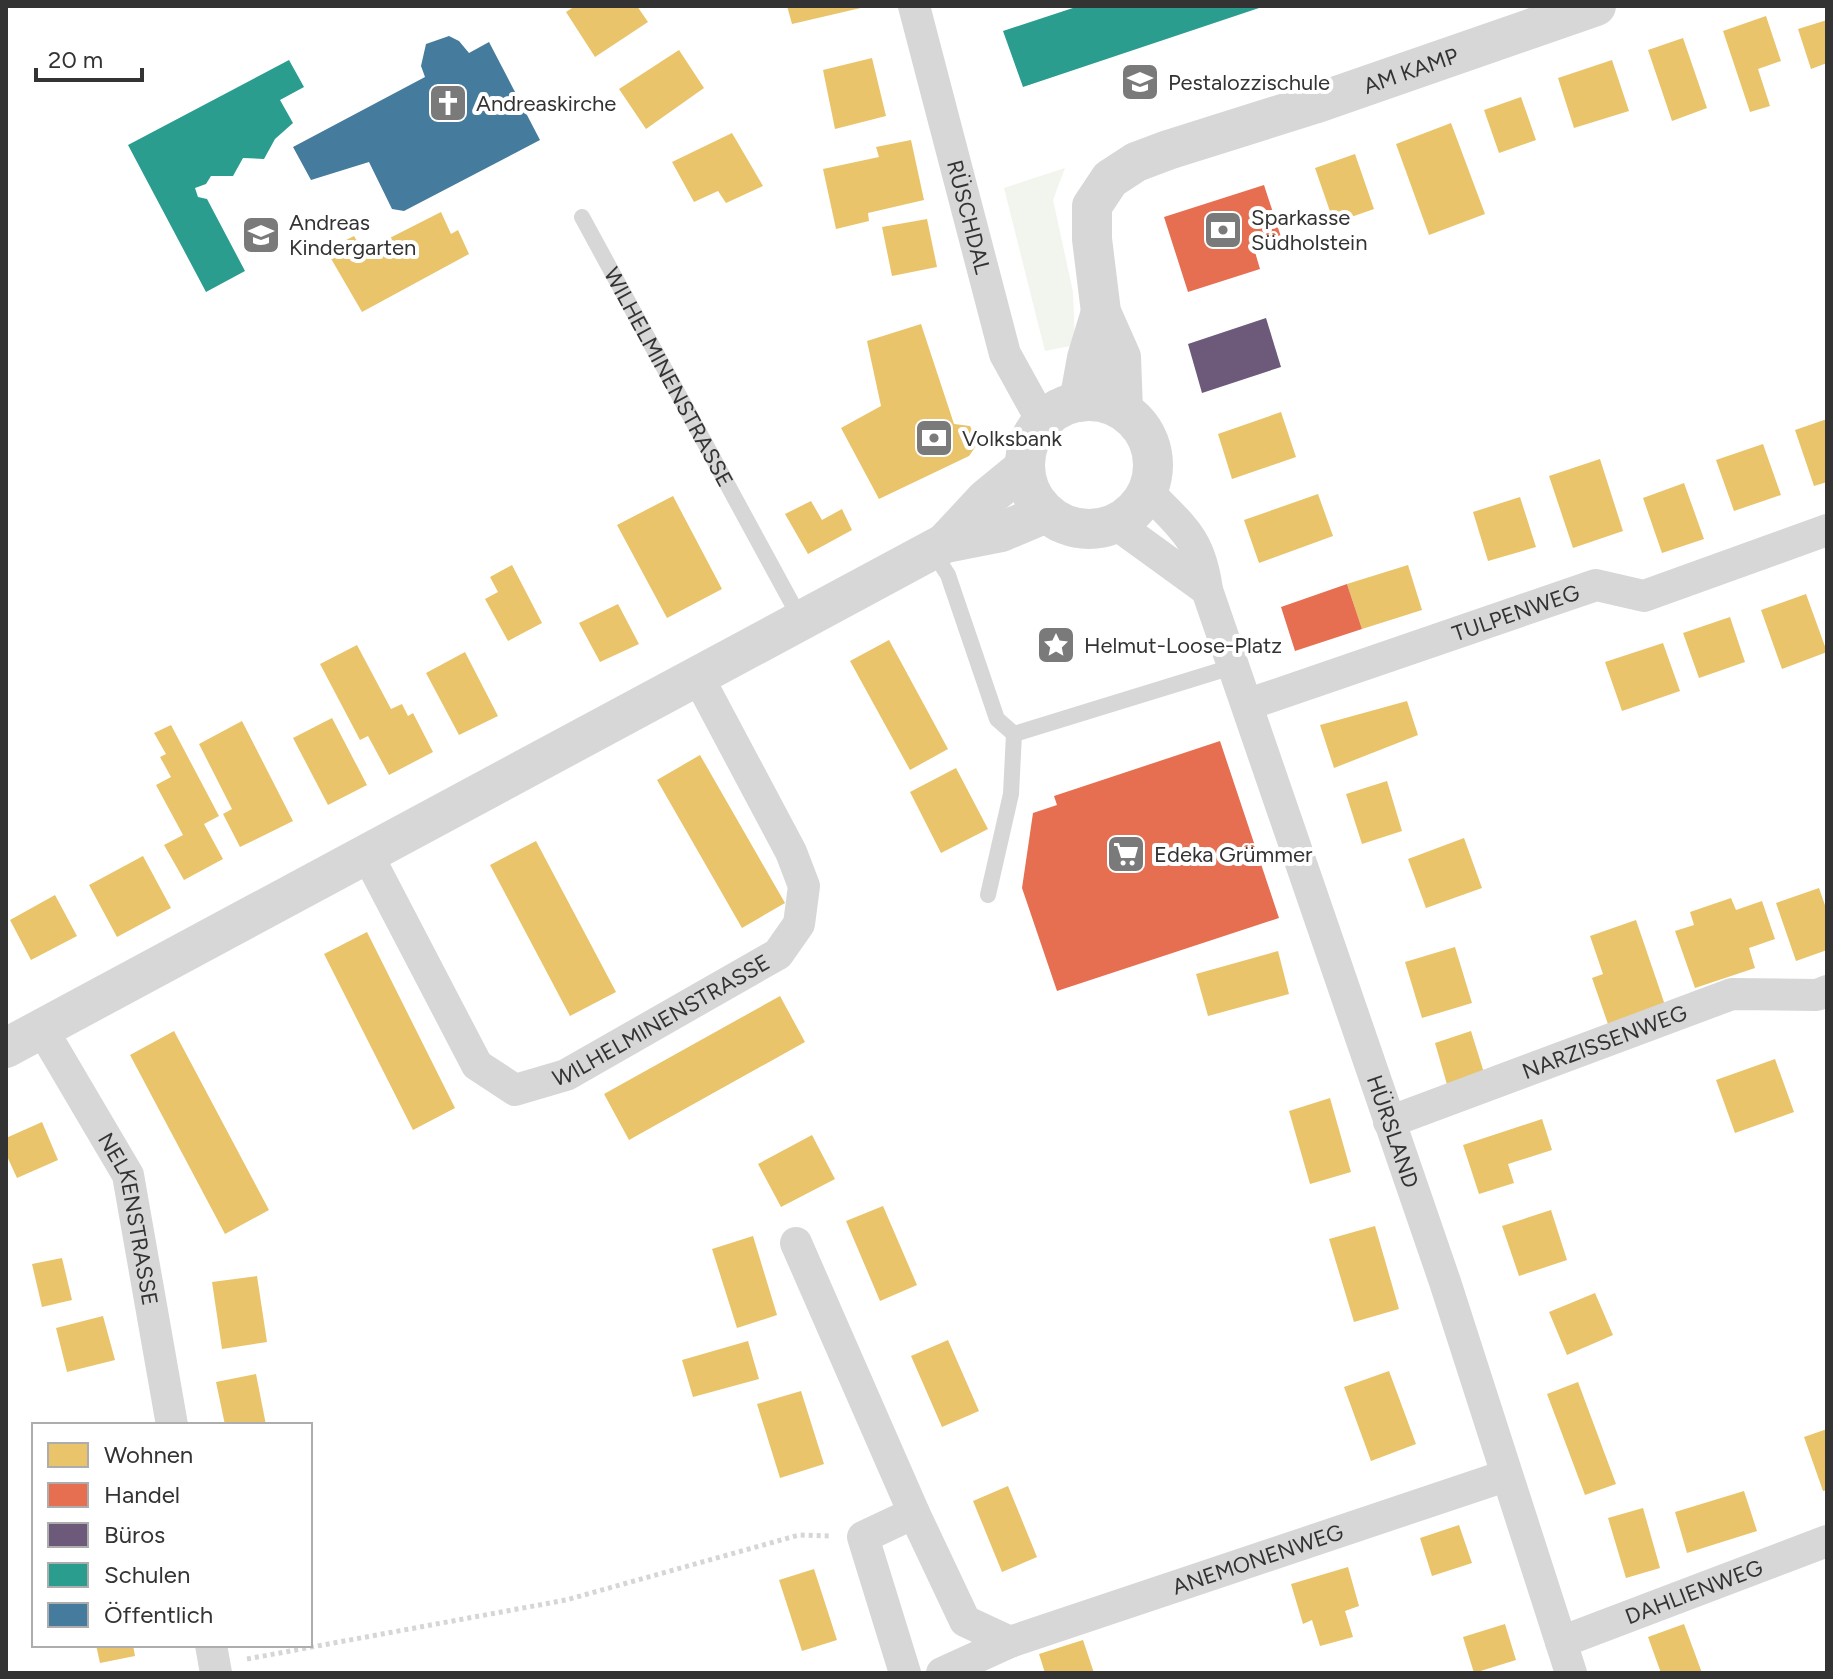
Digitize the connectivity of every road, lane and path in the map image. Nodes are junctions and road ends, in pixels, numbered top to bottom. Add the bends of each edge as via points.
1 (914, 6) edge
2 (1596, 6) edge
3 (582, 217) dead end
4 (1101, 312) junction
5 (1079, 402) junction
6 (1123, 410) junction
7 (1042, 421) junction
8 (1025, 467) junction
9 (1148, 492) junction
10 (1046, 513) junction
11 (1116, 524) junction
12 (1827, 530) edge
13 (939, 546) junction
14 (1207, 590) junction
15 (802, 621) junction
16 (1235, 666) junction
17 (698, 677) junction
18 (1249, 704) junction
19 (1014, 734) junction
20 (367, 854) junction
21 (988, 895) dead end
22 (1827, 991) edge
23 (42, 1029) junction
24 (6, 1048) edge
25 (1389, 1122) junction
26 (796, 1243) dead end
27 (172, 1423) edge
28 (1505, 1476) junction
29 (914, 1513) junction
30 (863, 1537) junction
31 (1827, 1541) edge
32 (1010, 1642) junction
33 (1561, 1642) junction
34 (312, 1644) edge
35 (295, 1647) edge
36 (214, 1661) edge
37 (905, 1673) edge
38 (942, 1673) edge
39 (1571, 1673) edge

1 - 7 street, RÜSCHDAL via 1005,354
2 - 4 street, AM KAMP via 1136,162 1110,179 1092,206
3 - 15 lane, WILHELMINENSTRASSE
4 - 5 street
4 - 6 street via 1121,357
5 - 6 street
5 - 7 street
6 - 9 street via 1151,446
7 - 8 street
8 - 10 street via 1035,500
8 - 13 street
9 - 11 street
9 - 14 street, HÜRSLAND via 1203,558
10 - 11 street via 1080,529
10 - 13 street via 1001,532
11 - 14 street
12 - 18 street, TULPENWEG via 1644,596 1596,585
13 - 15 street
13 - 19 lane via 997,719
14 - 16 street, HÜRSLAND
15 - 17 street
16 - 18 street, HÜRSLAND
16 - 19 lane
17 - 20 street
17 - 20 street, WILHELMINENSTRASSE via 791,852 804,886 799,924 778,954 566,1075 515,1090 477,1065
18 - 25 street, HÜRSLAND
19 - 21 lane via 1011,794
20 - 23 street
22 - 25 street, NARZISSENWEG via 1732,994
23 - 24 street
23 - 27 street, NELKENSTRASSE via 128,1175
25 - 28 street, HÜRSLAND
26 - 29 street
28 - 32 street, ANEMONENWEG
28 - 33 street, HÜRSLAND
29 - 30 street
29 - 32 street via 965,1621
30 - 34 path via 799,1535 566,1600
30 - 37 street
31 - 33 street, DAHLIENWEG
32 - 38 street, ANEMONENWEG
33 - 39 street, HÜRSLAND
35 - 36 path

